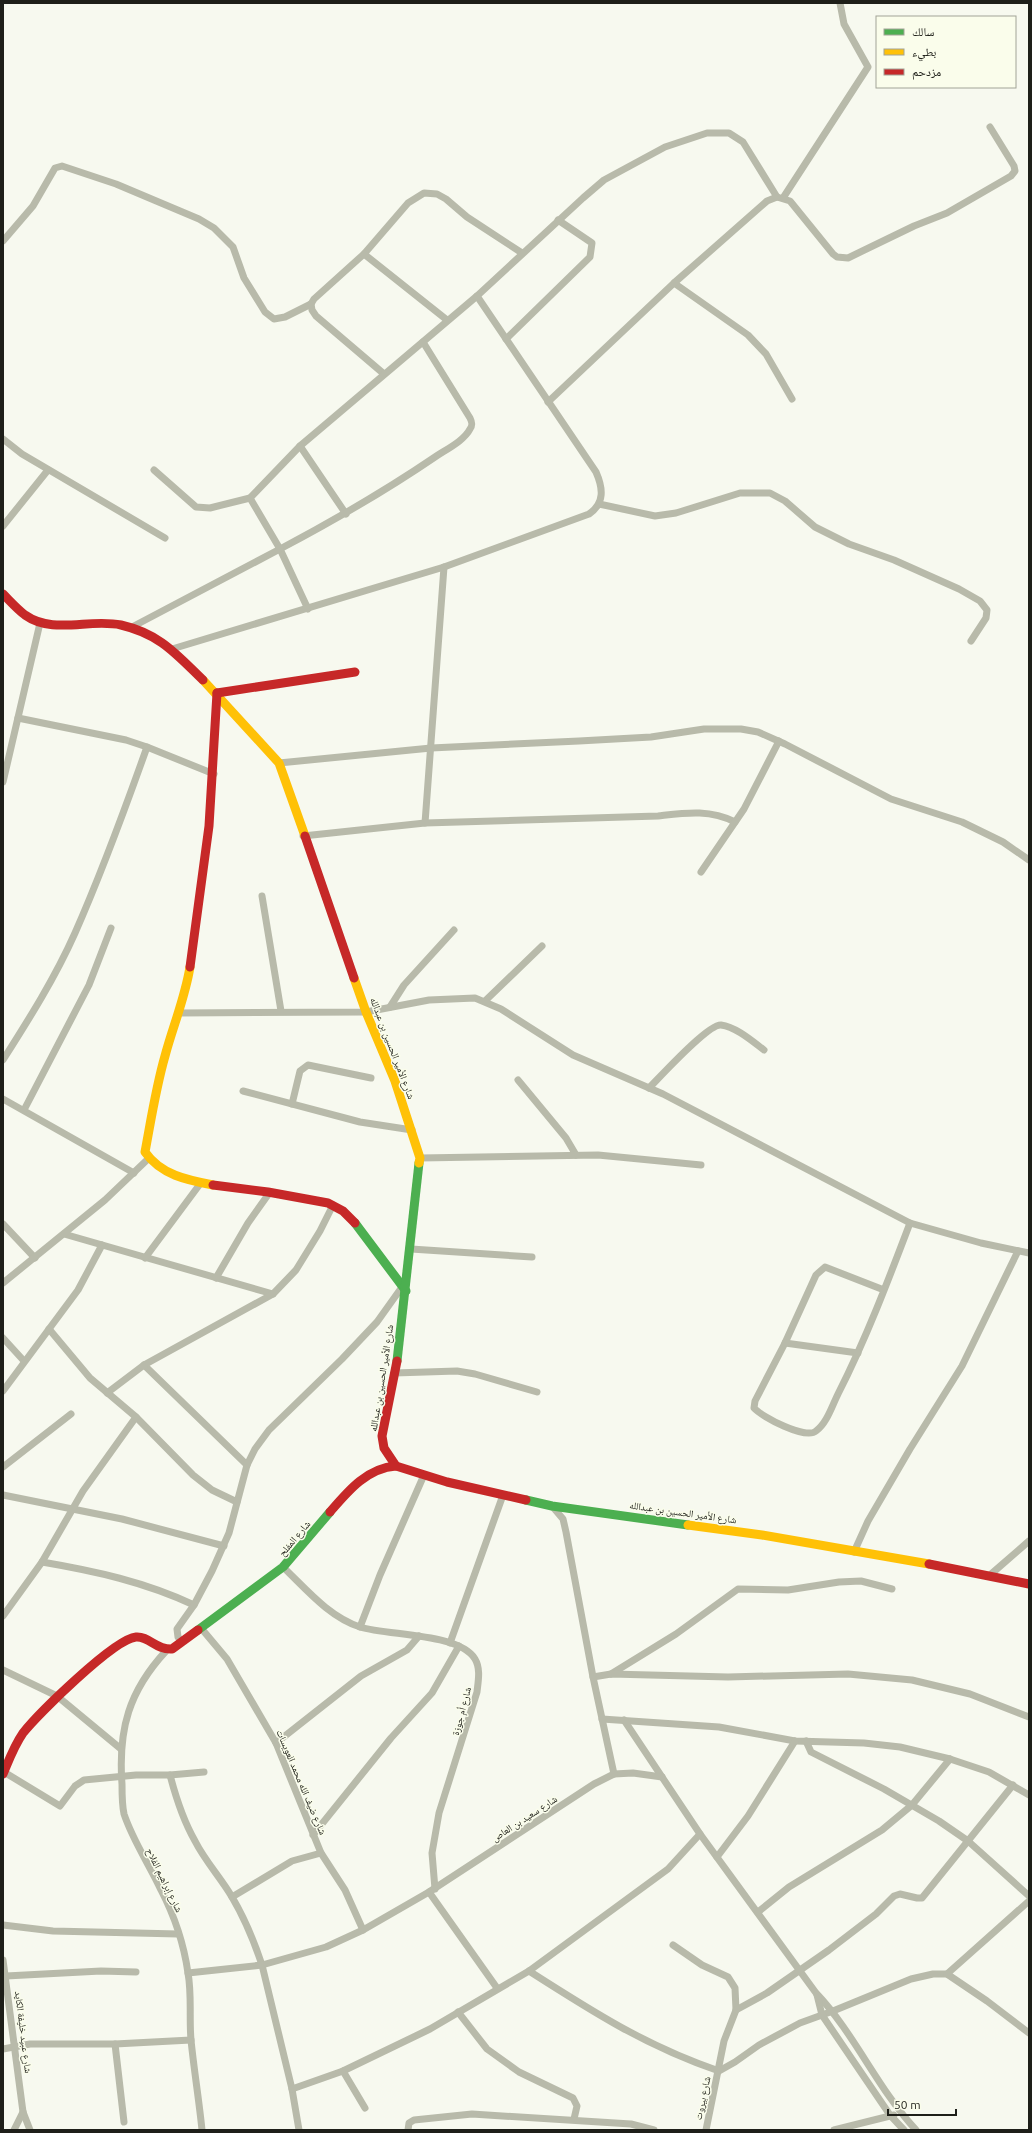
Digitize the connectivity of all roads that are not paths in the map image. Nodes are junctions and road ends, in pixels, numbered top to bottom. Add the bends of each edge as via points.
1 (840, 3) edge
2 (990, 127) dead end
3 (780, 197) junction
4 (558, 220) junction
5 (3, 241) edge
6 (522, 253) junction
7 (364, 254) junction
8 (674, 283) junction
9 (477, 296) junction
10 (311, 304) junction
11 (447, 320) junction
12 (506, 339) junction
13 (423, 342) junction
14 (384, 374) junction
15 (792, 399) dead end
16 (548, 402) junction
17 (3, 439) edge
18 (300, 446) junction
19 (48, 470) junction
20 (154, 470) dead end
21 (250, 498) junction
22 (599, 504) junction
23 (346, 514) junction
24 (3, 526) edge
25 (165, 538) dead end
26 (280, 550) junction
27 (444, 567) junction
28 (3, 594) edge
29 (308, 609) junction
30 (40, 623) junction
31 (132, 627) junction
32 (971, 641) dead end
33 (172, 650) junction
34 (355, 672) dead end
35 (217, 693) junction
36 (18, 718) junction
37 (779, 741) junction
38 (147, 747) junction
39 (431, 748) junction
40 (6, 757) edge
41 (279, 762) junction
42 (214, 774) junction
43 (3, 782) edge
44 (425, 822) junction
45 (735, 822) junction
46 (303, 836) junction
47 (1029, 860) edge
48 (701, 872) dead end
49 (262, 896) dead end
50 (111, 928) dead end
51 (454, 930) dead end
52 (542, 946) dead end
53 (485, 1001) junction
54 (390, 1007) junction
55 (281, 1011) junction
56 (366, 1012) junction
57 (179, 1013) junction
58 (764, 1050) dead end
59 (3, 1060) edge
60 (371, 1078) dead end
61 (518, 1080) dead end
62 (649, 1088) junction
63 (244, 1091) dead end
64 (3, 1099) edge
65 (292, 1104) junction
66 (24, 1110) junction
67 (412, 1130) junction
68 (576, 1155) junction
69 (148, 1158) junction
70 (420, 1158) junction
71 (701, 1165) dead end
72 (134, 1173) junction
73 (200, 1184) junction
74 (270, 1192) junction
75 (333, 1205) junction
76 (910, 1223) junction
77 (3, 1224) edge
78 (64, 1234) junction
79 (102, 1245) junction
80 (411, 1250) junction
81 (1018, 1251) junction
82 (1029, 1253) edge
83 (532, 1257) dead end
84 (35, 1258) junction
85 (145, 1258) junction
86 (216, 1278) junction
87 (3, 1283) edge
88 (404, 1289) junction
89 (884, 1290) junction
90 (273, 1294) junction
91 (49, 1329) junction
92 (3, 1338) edge
93 (785, 1343) junction
94 (858, 1353) junction
95 (24, 1361) junction
96 (144, 1365) junction
97 (394, 1373) junction
98 (3, 1391) edge
99 (537, 1392) dead end
100 (107, 1393) junction
101 (71, 1414) dead end
102 (136, 1417) junction
103 (247, 1465) junction
104 (396, 1466) junction
105 (3, 1467) edge
106 (424, 1475) junction
107 (3, 1495) edge
108 (503, 1495) junction
109 (237, 1502) junction
110 (552, 1506) junction
111 (72, 1509) junction
112 (1029, 1541) edge
113 (224, 1546) junction
114 (854, 1552) junction
115 (42, 1562) junction
116 (283, 1567) junction
117 (990, 1575) junction
118 (1029, 1584) edge
119 (892, 1589) dead end
120 (194, 1605) junction
121 (3, 1616) edge
122 (360, 1627) junction
123 (201, 1628) junction
124 (419, 1636) junction
125 (182, 1642) junction
126 (450, 1643) junction
127 (459, 1646) junction
128 (166, 1651) junction
129 (3, 1670) edge
130 (611, 1674) junction
131 (593, 1676) junction
132 (57, 1696) junction
133 (1029, 1717) edge
134 (602, 1719) junction
135 (624, 1720) junction
136 (795, 1741) junction
137 (806, 1741) junction
138 (276, 1743) junction
139 (121, 1749) junction
140 (950, 1759) junction
141 (204, 1772) dead end
142 (3, 1773) edge
143 (614, 1774) junction
144 (170, 1775) junction
145 (121, 1776) junction
146 (662, 1778) junction
147 (1013, 1785) junction
148 (1029, 1795) edge
149 (912, 1805) junction
150 (700, 1834) junction
151 (313, 1835) junction
152 (968, 1841) junction
153 (321, 1853) junction
154 (717, 1857) junction
155 (432, 1890) junction
156 (1029, 1896) edge
157 (232, 1897) junction
158 (1029, 1901) edge
159 (758, 1912) junction
160 (3, 1925) edge
161 (363, 1930) junction
162 (178, 1934) junction
163 (673, 1945) dead end
164 (3, 1960) edge
165 (262, 1965) junction
166 (800, 1970) junction
167 (529, 1971) junction
168 (136, 1972) dead end
169 (188, 1973) junction
170 (947, 1974) junction
171 (6, 1976) junction
172 (497, 1988) junction
173 (816, 1993) junction
174 (736, 2010) junction
175 (833, 2011) junction
176 (458, 2012) junction
177 (822, 2015) junction
178 (1029, 2034) edge
179 (191, 2040) junction
180 (115, 2044) junction
181 (16, 2047) junction
182 (3, 2049) edge
183 (719, 2070) junction
184 (343, 2071) junction
185 (292, 2089) junction
186 (365, 2108) dead end
187 (23, 2112) junction
188 (900, 2113) junction
189 (890, 2115) junction
190 (574, 2120) junction
191 (124, 2122) dead end
192 (14, 2130) edge
193 (30, 2130) edge
194 (202, 2130) edge
195 (299, 2130) edge
196 (408, 2130) edge
197 (654, 2130) edge
198 (706, 2130) edge
199 (834, 2130) edge
200 (904, 2130) edge
201 (916, 2130) edge

1 - 3 street via 844,24 868,67
2 - 3 street via 1014,166 1012,176 947,213 848,258 833,254 794,205
3 - 4 street via 743,142 729,133 707,133 665,147 604,180
3 - 8 street via 767,201
4 - 6 street
4 - 12 street via 592,243 590,257
5 - 10 street via 33,206 55,168 62,166 122,187 214,228 232,247 244,278 259,304 271,317 285,317
6 - 7 street via 467,217 446,199 430,192 413,198
6 - 9 street
7 - 10 street
7 - 11 street
8 - 15 street via 759,345
8 - 16 street
9 - 11 street
9 - 12 street
10 - 14 street via 316,316
11 - 13 street
12 - 16 street
13 - 14 street
13 - 23 street via 470,418 471,429 403,479
14 - 18 street
16 - 22 street via 596,472 602,491
17 - 19 street
18 - 21 street
18 - 23 street
19 - 24 street
19 - 25 street
20 - 21 street via 196,507 210,508
21 - 26 street
22 - 27 street via 589,514
22 - 32 street via 656,516 676,513 740,493 770,493 785,501 815,527 849,544 894,560 959,589 980,601 987,610 986,618
23 - 26 street
26 - 29 street
26 - 31 street
27 - 29 street
27 - 39 street
28 - 30 street via 21,612
29 - 33 street
30 - 31 street, شارع الأمير الحسين بن عبدالله via 106,623
30 - 36 street
31 - 33 street, شارع الأمير الحسين بن عبدالله via 150,635
33 - 35 street, شارع الأمير الحسين بن عبدالله
34 - 35 street
35 - 41 street, شارع الأمير الحسين بن عبدالله
35 - 42 street
36 - 38 street via 108,736
36 - 40 street
37 - 39 street via 758,732 720,728 651,737
37 - 45 street
37 - 47 street via 891,799 982,831
38 - 42 street
38 - 59 street via 74,934 37,1006
39 - 41 street
39 - 44 street
40 - 43 street
41 - 46 street, شارع الأمير الحسين بن عبدالله
42 - 57 street via 203,878 189,972
44 - 45 street via 658,816 694,812 717,815
44 - 46 street
45 - 48 street
46 - 56 street, شارع الأمير الحسين بن عبدالله
49 - 55 street
50 - 66 street via 89,985
51 - 54 street via 404,985
52 - 53 street
53 - 54 street via 475,998 453,998
53 - 62 street via 573,1055
54 - 56 street
55 - 56 street
55 - 57 street
56 - 67 street, شارع الأمير الحسين بن عبدالله
57 - 69 street via 155,1094 145,1146
58 - 62 street via 729,1027 719,1025 707,1031
60 - 65 street via 308,1065 300,1071
61 - 68 street via 566,1138
62 - 76 street
63 - 65 street
64 - 66 street
65 - 67 street via 360,1122
66 - 72 street
67 - 70 street, شارع الأمير الحسين بن عبدالله
68 - 70 street
68 - 71 street
69 - 72 street
69 - 73 street via 176,1176
70 - 80 street, شارع الأمير الحسين بن عبدالله
72 - 78 street
73 - 74 street
73 - 85 street
74 - 75 street
74 - 86 street via 248,1223
75 - 88 street via 346,1214 374,1247
75 - 90 street via 299,1265
76 - 81 street
76 - 89 street
77 - 84 street
78 - 79 street
78 - 84 street
79 - 85 street
79 - 91 street via 78,1290
80 - 83 street
80 - 88 street, شارع الأمير الحسين بن عبدالله
81 - 82 street
81 - 114 street via 962,1366 868,1521
84 - 87 street
85 - 86 street
86 - 90 street
88 - 97 street, شارع الأمير الحسين بن عبدالله
88 - 103 street via 362,1338 269,1430
89 - 93 street via 825,1267 816,1275
89 - 94 street
90 - 96 street
91 - 95 street
91 - 100 street via 71,1357
92 - 95 street
93 - 94 street
93 - 94 street via 755,1401 754,1408 764,1417 808,1434 817,1431 824,1422
95 - 98 street
96 - 100 street
96 - 103 street
97 - 99 street via 456,1371
97 - 104 street, شارع الأمير الحسين بن عبدالله via 382,1436 384,1448
100 - 102 street
101 - 105 street
102 - 109 street via 193,1475 212,1490
102 - 111 street
103 - 109 street
104 - 106 street, شارع الأمير الحسين بن عبدالله
104 - 116 street, شارع المفلح via 376,1470 349,1489
106 - 108 street, شارع الأمير الحسين بن عبدالله
106 - 122 street
107 - 111 street
108 - 110 street, شارع الأمير الحسين بن عبدالله
108 - 126 street
109 - 113 street
110 - 114 street, شارع الأمير الحسين بن عبدالله via 707,1526
110 - 131 street via 563,1519
111 - 113 street
111 - 115 street
112 - 117 street
113 - 120 street
114 - 117 street, شارع الأمير الحسين بن عبدالله
115 - 120 street via 94,1571 136,1582
115 - 121 street
116 - 122 street, شارع أم جوزة via 322,1604 341,1618
116 - 123 street, شارع المفلح
117 - 118 street, شارع الأمير الحسين بن عبدالله
119 - 130 street via 861,1581 788,1590 738,1589 676,1634
120 - 125 street via 177,1629
122 - 124 street, شارع أم جوزة
123 - 125 street, شارع المفلح
123 - 138 street, شارع ضيف الله محمد العويسات via 227,1659
124 - 126 street, شارع أم جوزة
124 - 138 street via 407,1650 361,1676
125 - 128 street, شارع المفلح
126 - 127 street, شارع أم جوزة
127 - 151 street via 432,1693 391,1738
127 - 155 street, شارع أم جوزة via 469,1651 476,1660 479,1673 478,1692 439,1813 432,1853
128 - 132 street via 142,1637 128,1638
128 - 139 street, شارع إبراهيم الفلاح via 141,1682 129,1709
129 - 132 street
130 - 131 street
130 - 133 street via 728,1678 848,1674 912,1680 963,1692
131 - 134 street
132 - 139 street
132 - 142 street via 23,1731 11,1750
134 - 135 street
134 - 143 street
135 - 136 street via 719,1728
135 - 146 street
136 - 137 street
136 - 154 street via 748,1816
137 - 140 street via 864,1743
137 - 149 street via 811,1752
138 - 151 street, شارع ضيف الله محمد العويسات
139 - 145 street, شارع إبراهيم الفلاح
140 - 147 street via 989,1772
140 - 149 street
141 - 144 street
142 - 145 street via 60,1806 75,1786 84,1780
143 - 146 street via 633,1773
143 - 155 street, شارع سعيد بن العاص via 594,1784
144 - 145 street
144 - 157 street via 178,1806 195,1842
145 - 162 street, شارع إبراهيم الفلاح via 124,1812 139,1849 161,1890
146 - 150 street
147 - 148 street
147 - 152 street
149 - 152 street
149 - 159 street via 882,1830 789,1887
150 - 154 street
150 - 167 street via 668,1869
151 - 153 street, شارع ضيف الله محمد العويسات
152 - 156 street
152 - 166 street via 922,1898 900,1894 894,1896 876,1914
153 - 157 street via 292,1861
153 - 161 street, شارع ضيف الله محمد العويسات via 345,1890
154 - 159 street
155 - 161 street, شارع سعيد بن العاص
155 - 172 street
157 - 165 street via 250,1931
158 - 170 street
159 - 166 street
160 - 162 street via 53,1931
161 - 165 street, شارع سعيد بن العاص via 326,1947
162 - 169 street, شارع إبراهيم الفلاح
163 - 174 street via 702,1965 728,1978 734,1988
164 - 171 street, شارع عبيد خليفة الكايد
165 - 169 street, شارع سعيد بن العاص
165 - 185 street
166 - 173 street
166 - 174 street via 767,1993
167 - 172 street
167 - 183 street via 632,2035 681,2058
168 - 171 street via 101,1971
169 - 179 street, شارع إبراهيم الفلاح
170 - 175 street via 911,1979
170 - 178 street
171 - 181 street, شارع عبيد خليفة الكايد
172 - 176 street
173 - 175 street
173 - 177 street
174 - 183 street, شارع بيروت via 724,2040
175 - 177 street
175 - 188 street
176 - 184 street via 430,2029
176 - 190 street via 487,2049 519,2072 573,2098 577,2106
177 - 183 street via 800,2023
177 - 189 street
179 - 180 street
179 - 194 street, شارع إبراهيم الفلاح
180 - 181 street via 30,2044
180 - 191 street
181 - 182 street
181 - 187 street, شارع عبيد خليفة الكايد
183 - 198 street, شارع بيروت
184 - 185 street
184 - 186 street
185 - 195 street
187 - 192 street
187 - 193 street, شارع عبيد خليفة الكايد
188 - 189 street
188 - 201 street
189 - 199 street
189 - 200 street
190 - 196 street via 472,2114 414,2120 409,2123
190 - 197 street via 631,2124

